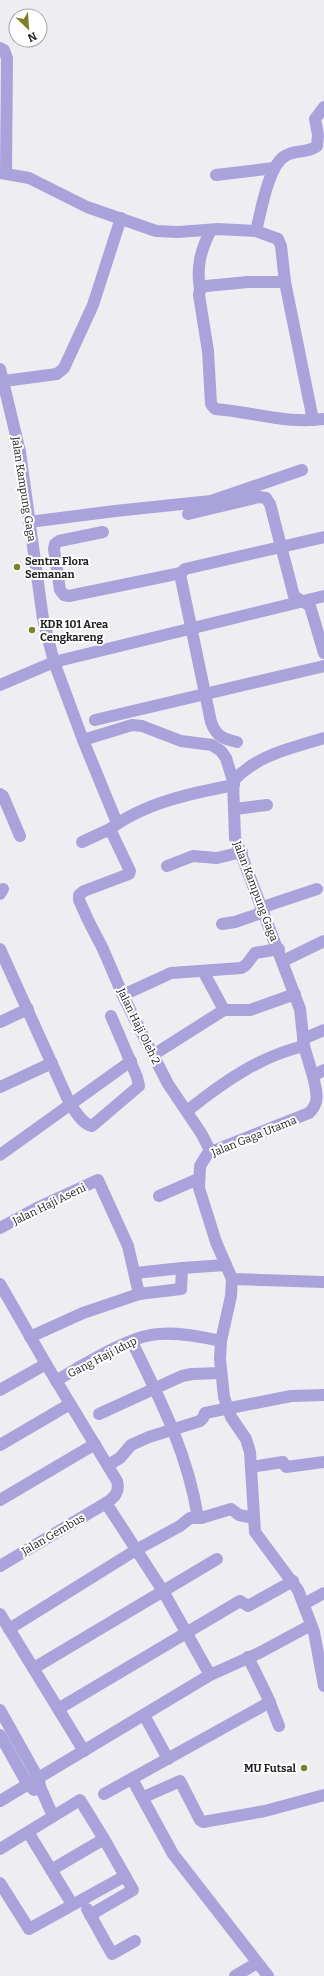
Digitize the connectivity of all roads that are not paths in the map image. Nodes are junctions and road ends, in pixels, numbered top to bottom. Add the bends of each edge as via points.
1 (0, 48) edge
2 (324, 107) edge
3 (274, 168) junction
4 (3, 173) edge
5 (216, 175) dead end
6 (121, 218) junction
7 (211, 230) junction
8 (256, 231) junction
9 (285, 282) junction
10 (200, 289) junction
11 (0, 369) edge
12 (4, 381) junction
13 (318, 419) edge
14 (302, 470) dead end
15 (188, 514) dead end
16 (29, 522) junction
17 (103, 532) dead end
18 (324, 537) edge
19 (280, 546) junction
20 (181, 573) junction
21 (324, 596) edge
22 (301, 601) junction
23 (191, 628) junction
24 (324, 653) edge
25 (54, 662) junction
26 (324, 666) edge
27 (0, 685) edge
28 (205, 694) junction
29 (95, 720) dead end
30 (324, 738) edge
31 (83, 740) junction
32 (237, 742) dead end
33 (234, 783) junction
34 (0, 794) edge
35 (267, 805) dead end
36 (234, 809) junction
37 (113, 826) junction
38 (20, 836) dead end
39 (82, 842) dead end
40 (242, 852) junction
41 (167, 866) dead end
42 (317, 890) dead end
43 (264, 909) junction
44 (222, 924) dead end
45 (324, 941) edge
46 (279, 949) junction
47 (2, 957) edge
48 (283, 961) junction
49 (203, 971) junction
50 (295, 994) junction
51 (123, 995) junction
52 (28, 1009) junction
53 (224, 1010) junction
54 (112, 1016) dead end
55 (0, 1022) edge
56 (324, 1030) edge
57 (304, 1043) junction
58 (153, 1055) junction
59 (131, 1061) junction
60 (52, 1063) junction
61 (324, 1070) edge
62 (313, 1076) junction
63 (0, 1087) edge
64 (70, 1104) junction
65 (321, 1104) edge
66 (186, 1111) junction
67 (211, 1152) junction
68 (0, 1155) edge
69 (198, 1178) junction
70 (159, 1196) dead end
71 (0, 1228) edge
72 (226, 1265) junction
73 (182, 1268) junction
74 (135, 1273) junction
75 (232, 1279) junction
76 (324, 1282) edge
77 (0, 1284) edge
78 (139, 1294) junction
79 (30, 1337) junction
80 (221, 1341) junction
81 (132, 1342) junction
82 (46, 1364) junction
83 (221, 1373) junction
84 (56, 1381) junction
85 (1, 1387) edge
86 (156, 1387) junction
87 (324, 1395) edge
88 (70, 1404) junction
89 (227, 1409) junction
90 (99, 1414) dead end
91 (173, 1428) junction
92 (95, 1444) junction
93 (0, 1445) edge
94 (324, 1462) edge
95 (108, 1465) junction
96 (252, 1467) junction
97 (0, 1500) edge
98 (106, 1503) junction
99 (198, 1518) junction
100 (254, 1518) junction
101 (136, 1550) junction
102 (217, 1559) dead end
103 (0, 1566) edge
104 (292, 1581) junction
105 (163, 1591) junction
106 (324, 1593) edge
107 (304, 1604) junction
108 (0, 1614) edge
109 (311, 1625) junction
110 (9, 1629) junction
111 (188, 1633) junction
112 (248, 1657) junction
113 (34, 1668) junction
114 (210, 1675) junction
115 (324, 1686) edge
116 (270, 1702) junction
117 (58, 1709) junction
118 (0, 1710) edge
119 (144, 1715) junction
120 (278, 1726) dead end
121 (1, 1740) edge
122 (84, 1751) junction
123 (168, 1759) junction
124 (132, 1779) junction
125 (33, 1782) junction
126 (104, 1794) dead end
127 (324, 1795) edge
128 (144, 1797) junction
129 (0, 1801) edge
130 (53, 1816) junction
131 (28, 1832) junction
132 (104, 1839) junction
133 (0, 1849) edge
134 (51, 1870) junction
135 (125, 1876) junction
136 (0, 1883) edge
137 (77, 1902) junction
138 (90, 1915) junction
139 (135, 1941) dead end
140 (257, 1963) junction
141 (235, 1976) edge
142 (268, 1976) edge

1 - 4 street via 4,50 7,58
2 - 3 street via 315,119 317,146 312,150 285,155
3 - 5 street
3 - 8 street
4 - 6 street via 29,178 87,206
6 - 7 street via 156,231
6 - 12 street via 93,305 64,368 56,374
7 - 8 street
7 - 10 street via 200,258
8 - 9 street via 275,237 280,243
9 - 10 street via 248,282 206,286
9 - 13 street
10 - 13 street via 212,406 215,409 233,410 280,420
11 - 12 street, Jalan Kampung Gaga
12 - 16 street, Jalan Kampung Gaga via 20,452
14 - 16 street via 211,501
15 - 19 street via 259,497 266,498 270,504
16 - 25 street, Jalan Kampung Gaga via 41,606
17 - 20 street via 55,544 60,590 64,595
18 - 19 street
19 - 20 street via 185,569
19 - 22 street via 294,596
20 - 23 street
21 - 22 street
22 - 23 street
22 - 24 street via 310,606
23 - 25 street
23 - 28 street
25 - 27 street
25 - 31 street, Jalan Kampung Gaga
26 - 28 street
28 - 29 street
28 - 32 street via 214,731 224,739
30 - 33 street via 267,756 250,765
31 - 33 street, Jalan Kampung Gaga via 132,725 155,730 181,741 212,745 221,750 226,758
31 - 37 street
33 - 36 street, Jalan Kampung Gaga
33 - 37 street via 152,806
34 - 38 street
35 - 36 street
36 - 40 street, Jalan Kampung Gaga via 235,838
37 - 39 street
37 - 51 street, Jalan Haji Oleh 2 via 129,874 84,891 79,895 79,900
40 - 41 street via 217,858 193,856
40 - 43 street, Jalan Kampung Gaga
42 - 43 street
43 - 44 street via 236,922
43 - 46 street, Jalan Kampung Gaga
45 - 48 street
46 - 48 street, Jalan Kampung Gaga
46 - 49 street via 255,953 244,967
47 - 52 street
48 - 50 street, Jalan Kampung Gaga
49 - 51 street via 171,973
49 - 53 street
50 - 53 street via 250,1010
50 - 57 street, Jalan Kampung Gaga via 300,1009
51 - 58 street, Jalan Haji Oleh 2
52 - 55 street
52 - 60 street
53 - 58 street
54 - 59 street
56 - 57 street
57 - 62 street, Jalan Kampung Gaga
57 - 66 street via 272,1055 224,1083
58 - 66 street, Jalan Haji Oleh 2 via 170,1088
59 - 64 street
59 - 64 street via 139,1086 92,1126 84,1122
60 - 63 street
60 - 64 street
61 - 62 street
62 - 65 street, Jalan Gaga Utama
64 - 68 street
65 - 67 street, Jalan Gaga Utama via 307,1114
66 - 67 street, Jalan Haji Oleh 2
67 - 69 street, Jalan Gaga Utama via 201,1162
69 - 70 street
69 - 72 street, Jalan Gaga Utama via 216,1242
71 - 74 street, Jalan Haji Aseni via 98,1180 128,1246
72 - 73 street
72 - 75 street, Jalan Gaga Utama
73 - 74 street
73 - 78 street via 181,1289
74 - 78 street
75 - 76 street
75 - 80 street, Jalan Gaga Utama
77 - 79 street
78 - 79 street via 83,1313
79 - 82 street
80 - 81 street, Gang Haji Idup via 166,1334 141,1337
80 - 83 street, Jalan Gaga Utama
81 - 84 street, Gang Haji Idup
81 - 86 street
82 - 84 street
82 - 85 street
83 - 86 street via 192,1374
83 - 89 street, Jalan Gaga Utama
84 - 88 street
86 - 90 street
86 - 91 street
87 - 89 street via 291,1396
88 - 92 street
88 - 93 street
89 - 91 street via 205,1413 200,1421
89 - 96 street, Jalan Gaga Utama via 246,1439
91 - 95 street via 131,1445 120,1458
91 - 99 street via 194,1492
92 - 95 street
92 - 97 street
94 - 96 street via 286,1467 283,1462
95 - 98 street, Jalan Gembus via 119,1487 114,1498
96 - 100 street, Jalan Gaga Utama
98 - 101 street
98 - 103 street, Jalan Gembus
99 - 100 street via 231,1510
99 - 101 street via 190,1518
100 - 104 street, Jalan Gaga Utama via 254,1532
101 - 105 street
101 - 110 street
102 - 105 street
104 - 107 street, Jalan Gaga Utama
104 - 111 street via 248,1606 240,1601
105 - 111 street
105 - 113 street
106 - 107 street
107 - 109 street, Jalan Gaga Utama
108 - 110 street
109 - 112 street
109 - 115 street, Jalan Gaga Utama
110 - 113 street
111 - 114 street
111 - 117 street
112 - 114 street
112 - 116 street
113 - 117 street
114 - 119 street
116 - 120 street
116 - 123 street
117 - 122 street
118 - 125 street
119 - 122 street
119 - 123 street
121 - 125 street
122 - 125 street
123 - 124 street
124 - 126 street
124 - 128 street
125 - 129 street
125 - 130 street
127 - 128 street via 265,1811 203,1822 180,1781
128 - 140 street via 173,1854
130 - 131 street
130 - 132 street via 80,1800
131 - 133 street
131 - 134 street
132 - 134 street
132 - 135 street
134 - 137 street
135 - 137 street
135 - 138 street via 133,1890
136 - 137 street via 29,1929
137 - 138 street
138 - 139 street via 112,1954
140 - 141 street
140 - 142 street

